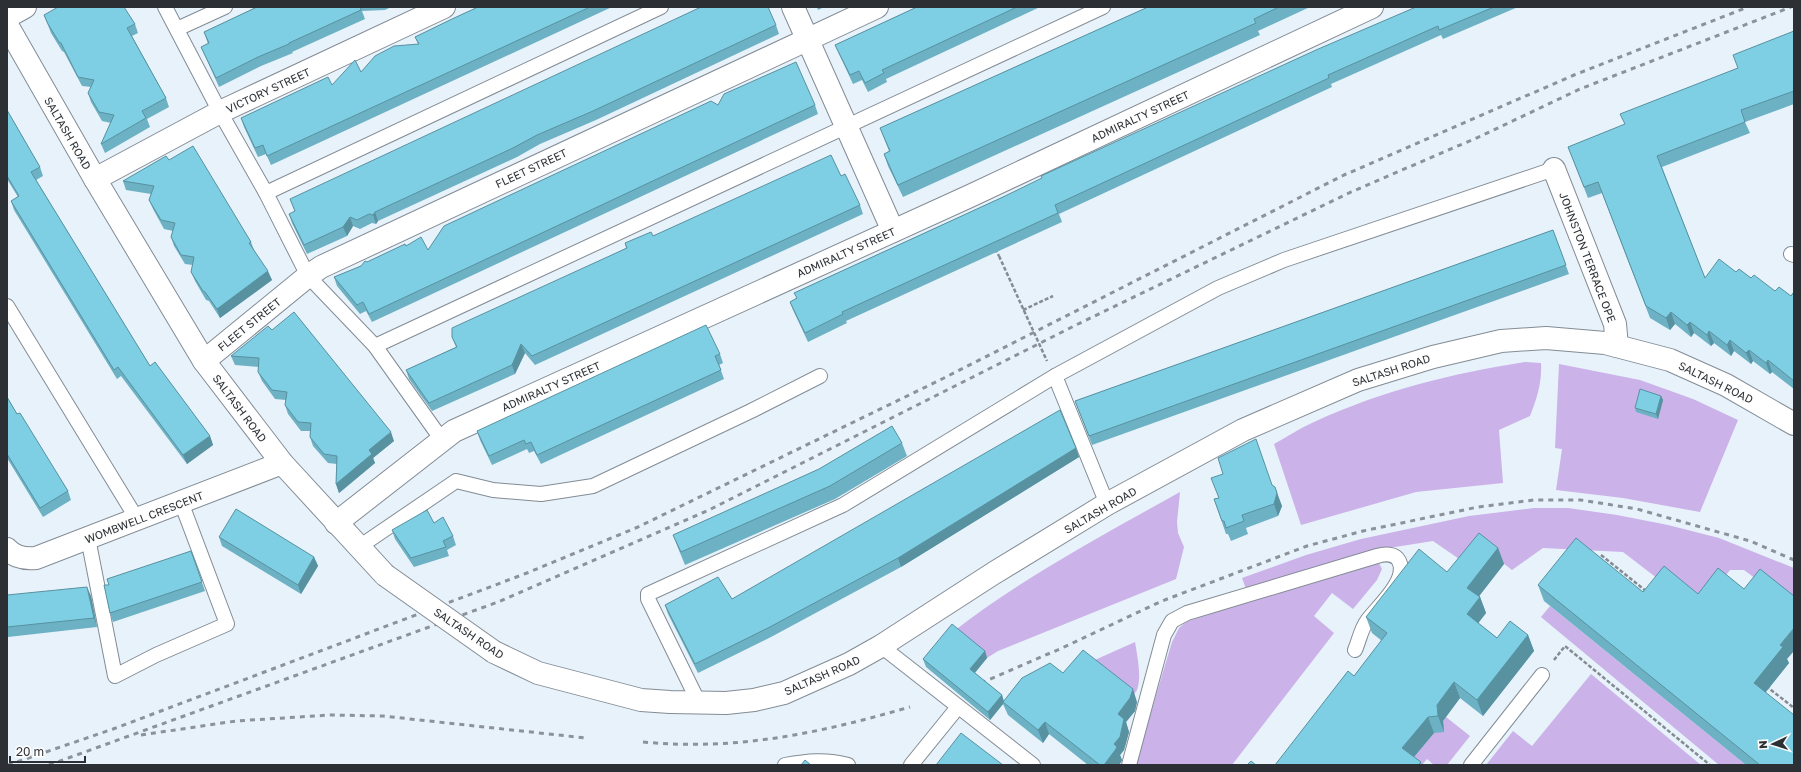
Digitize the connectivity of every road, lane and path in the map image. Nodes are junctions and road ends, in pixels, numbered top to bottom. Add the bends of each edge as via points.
1 (25, 7) edge
2 (164, 7) edge
3 (225, 7) edge
4 (444, 7) edge
5 (661, 7) edge
6 (793, 7) edge
7 (877, 7) edge
8 (1103, 7) edge
9 (1372, 7) edge
10 (7, 17) edge
11 (177, 29) junction
12 (10, 38) edge
13 (807, 39) junction
14 (220, 112) junction
15 (847, 127) junction
16 (1554, 169) joint
17 (95, 179) junction
18 (266, 193) junction
19 (893, 231) junction
20 (992, 242) edge
21 (308, 276) junction
22 (1053, 296) dead end
23 (7, 306) edge
24 (1023, 310) junction
25 (375, 346) junction
26 (1617, 346) junction
27 (204, 361) junction
28 (1047, 361) dead end
29 (820, 376) dead end
30 (1055, 376) junction
31 (1794, 424) edge
32 (442, 440) junction
33 (282, 463) junction
34 (181, 502) junction
35 (1107, 504) junction
36 (137, 520) junction
37 (336, 524) junction
38 (88, 538) junction
39 (359, 547) junction
40 (7, 549) edge
41 (1601, 555) dead end
42 (1650, 594) edge
43 (880, 646) junction
44 (1355, 650) dead end
45 (1542, 675) joint
46 (1763, 684) edge
47 (699, 703) junction
48 (958, 707) junction
49 (1794, 708) edge
50 (784, 765) edge
51 (848, 765) edge
52 (911, 765) edge
53 (1033, 765) edge
54 (1129, 765) edge
55 (1471, 765) edge
56 (1710, 765) edge

1 - 10 street
2 - 11 lane
3 - 11 lane
4 - 14 street, VICTORY STREET
5 - 18 lane
6 - 13 street
7 - 13 street, FLEET STREET
8 - 15 lane
9 - 19 street, ADMIRALTY STREET
11 - 14 lane
12 - 17 street, SALTASH ROAD
13 - 15 street
13 - 21 street, FLEET STREET
14 - 17 street, VICTORY STREET
14 - 18 lane
15 - 19 street
15 - 25 lane
16 - 26 street, JOHNSTON TERRACE OPE via 1615,324
16 - 30 lane via 1284,260 1218,288
17 - 27 street, SALTASH ROAD
18 - 21 lane
19 - 32 street, ADMIRALTY STREET via 454,431
20 - 24 path, bridge
21 - 25 lane
21 - 27 street, FLEET STREET
22 - 24 path
23 - 36 lane
24 - 28 path, bridge
25 - 32 lane
26 - 31 street, SALTASH ROAD via 1670,360 1726,384
26 - 35 street, SALTASH ROAD via 1546,338 1501,341 1395,368 1358,380 1243,430
27 - 33 street, SALTASH ROAD
29 - 39 lane via 593,486 541,494 493,490 456,481
30 - 35 lane
30 - 47 lane via 843,505 648,594 648,599
32 - 37 street, ADMIRALTY STREET
33 - 34 street, WOMBWELL CRESCENT
33 - 37 street, SALTASH ROAD
34 - 36 street, WOMBWELL CRESCENT
34 - 38 lane via 227,624 115,676
35 - 43 street, SALTASH ROAD
36 - 38 street, WOMBWELL CRESCENT
37 - 39 street, SALTASH ROAD
38 - 40 street, WOMBWELL CRESCENT via 36,558 23,559
39 - 47 street, SALTASH ROAD, bridge via 385,576 494,652 538,673 641,700
41 - 42 path
43 - 47 street, SALTASH ROAD via 849,664 784,692 754,700
43 - 48 lane
44 - 54 lane via 1366,623 1398,582 1401,566 1395,557 1377,556 1182,616 1172,622 1164,635
45 - 55 lane
45 - 56 path via 1566,646
46 - 49 path
48 - 52 lane
48 - 53 lane
50 - 51 lane via 820,760

